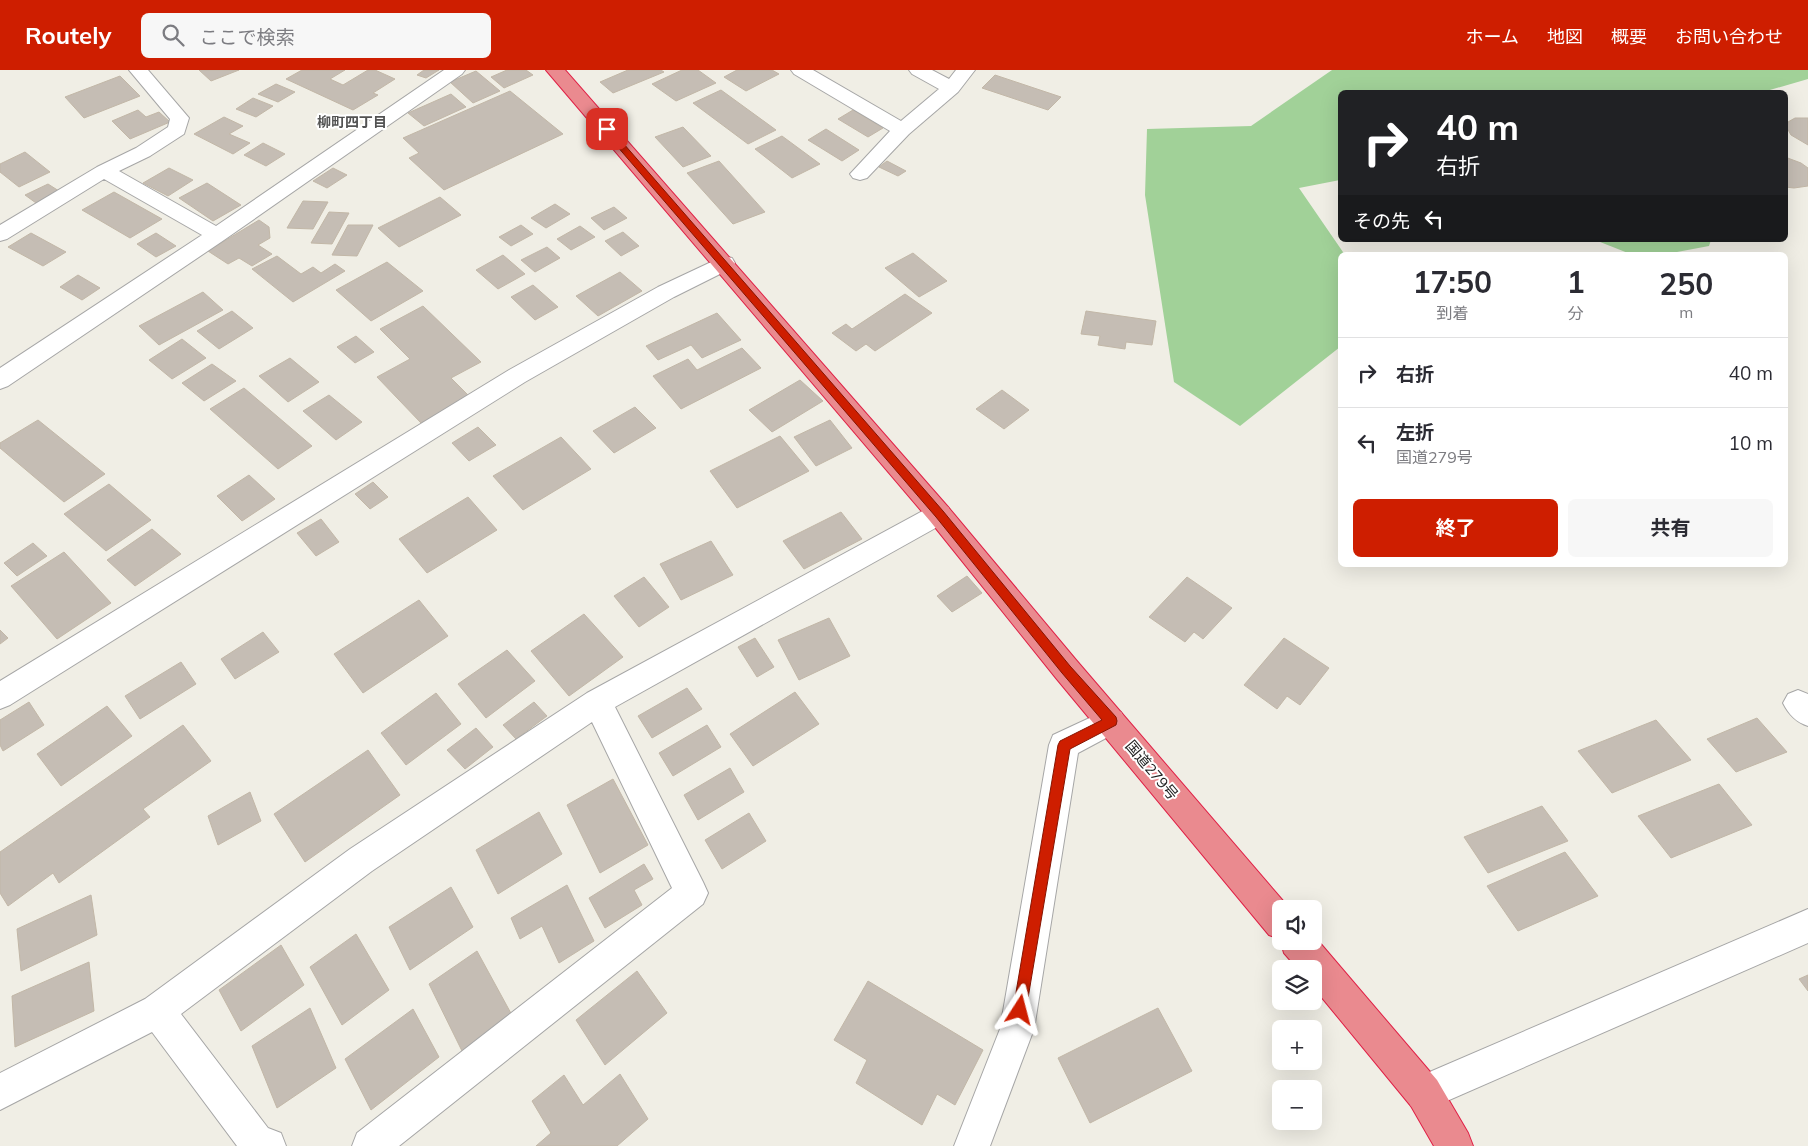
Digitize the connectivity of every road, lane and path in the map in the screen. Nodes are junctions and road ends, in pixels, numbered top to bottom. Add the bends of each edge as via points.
1 (138, 70) edge
2 (456, 70) edge
3 (555, 70) edge
4 (800, 70) edge
5 (918, 70) edge
6 (966, 70) edge
7 (950, 88) junction
8 (902, 130) junction
9 (104, 171) junction
10 (860, 174) dead end
11 (0, 234) edge
12 (217, 235) junction
13 (724, 263) junction
14 (0, 380) edge
15 (939, 514) junction
16 (0, 696) edge
17 (597, 702) junction
18 (1111, 721) junction
19 (1272, 912) edge
20 (1808, 926) edge
21 (1304, 950) edge
22 (157, 1010) junction
23 (0, 1092) edge
24 (1424, 1094) junction
25 (268, 1146) edge
26 (370, 1146) edge
27 (972, 1146) edge
28 (1455, 1146) edge

1 - 9 street via 180,118 177,130 143,152
2 - 12 street
3 - 13 highway, 国道279号
4 - 8 street
5 - 7 street
6 - 7 street
7 - 8 street
8 - 10 street
9 - 11 street
9 - 12 street
12 - 14 street
13 - 15 highway, 国道279号
13 - 16 street via 517,376
15 - 17 street
15 - 18 highway, 国道279号
17 - 22 street via 361,860
17 - 26 street via 692,893
18 - 19 highway, 国道279号
18 - 27 street via 1064,745 1017,1030
20 - 24 street
21 - 24 highway
22 - 23 street
22 - 25 street via 257,1144
24 - 28 highway

